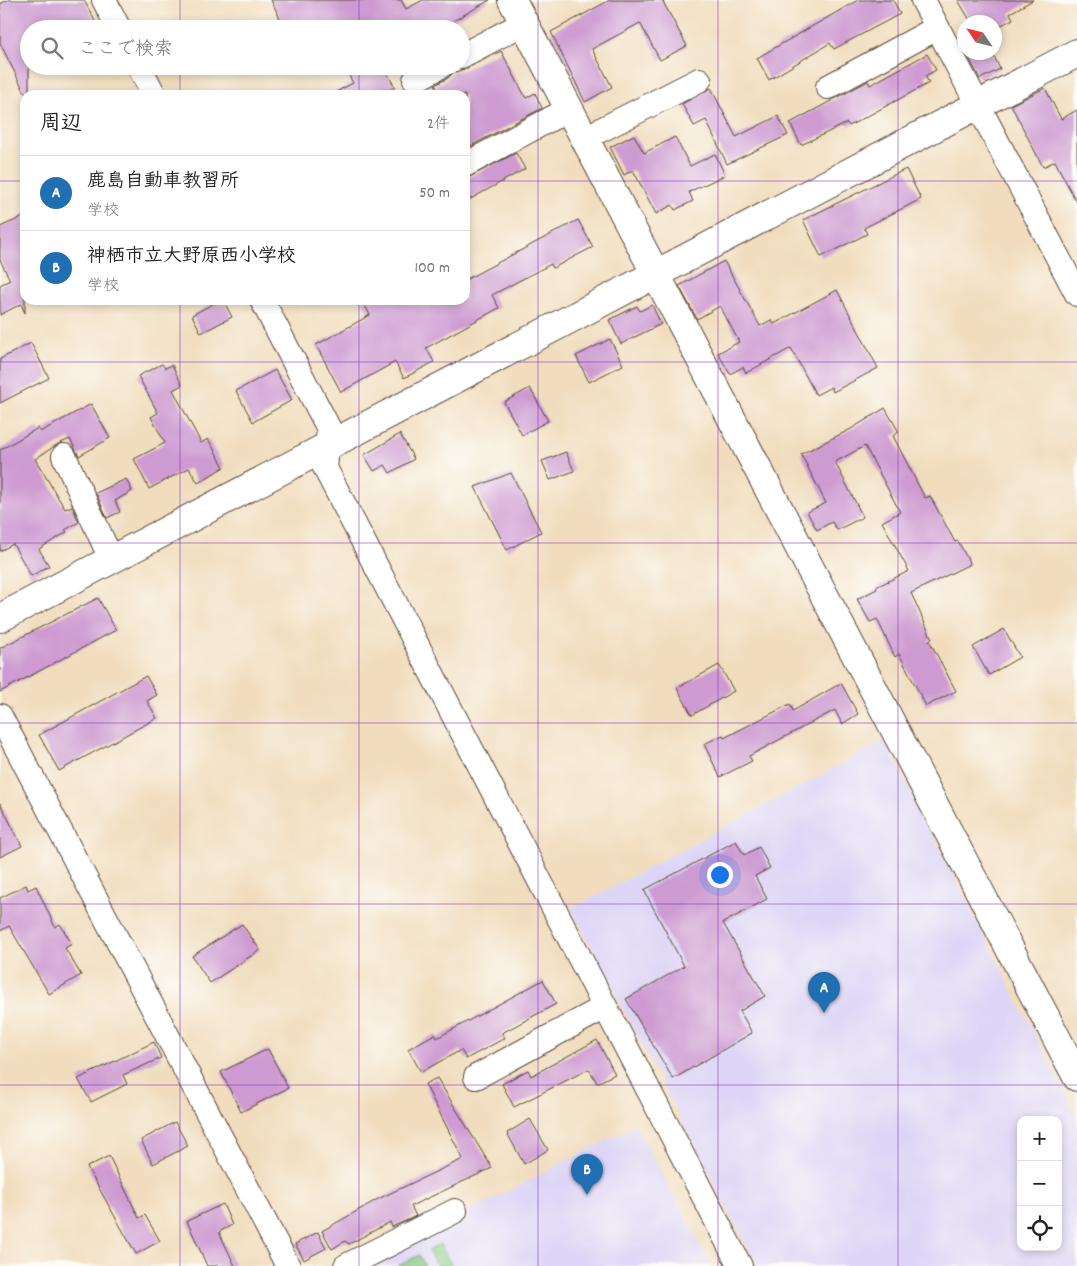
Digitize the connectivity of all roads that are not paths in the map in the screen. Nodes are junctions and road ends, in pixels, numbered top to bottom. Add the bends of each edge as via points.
1 (104, 0) edge
2 (923, 0) edge
3 (518, 11) edge
4 (114, 20) edge
5 (937, 28) junction
6 (470, 49) edge
7 (1077, 53) edge
8 (144, 75) edge
9 (424, 75) edge
10 (415, 80) dead end
11 (699, 80) dead end
12 (828, 87) dead end
13 (151, 90) edge
14 (978, 104) junction
15 (569, 109) junction
16 (585, 138) junction
17 (470, 162) edge
18 (657, 275) junction
19 (1077, 294) edge
20 (265, 305) edge
21 (328, 445) junction
22 (64, 456) dead end
23 (111, 559) junction
24 (0, 618) edge
25 (0, 716) edge
26 (605, 1007) junction
27 (476, 1077) dead end
28 (1077, 1077) edge
29 (455, 1211) dead end
30 (288, 1266) edge
31 (346, 1266) edge
32 (740, 1266) edge

1 - 4 street
2 - 5 street
3 - 6 street
3 - 15 street
5 - 12 street
5 - 14 street
7 - 14 street
8 - 13 street
9 - 10 street
11 - 16 street
14 - 18 street
14 - 19 street
15 - 16 street
15 - 17 street
16 - 18 street
18 - 21 street
18 - 28 street
20 - 21 street via 329,429
21 - 23 street
21 - 26 street via 325,468
22 - 23 street
23 - 24 street
25 - 30 street
26 - 27 street
26 - 32 street
29 - 31 street

